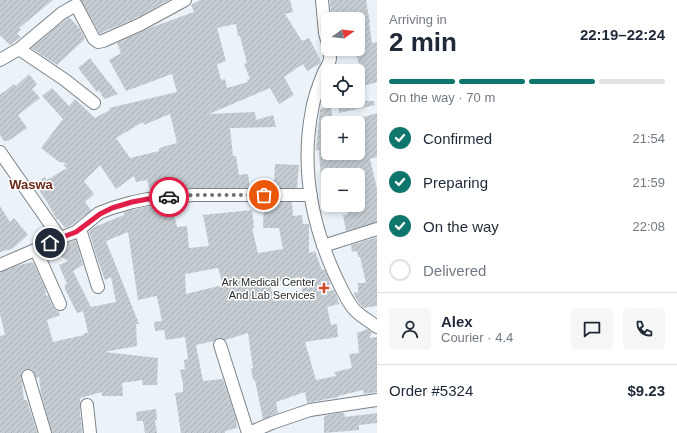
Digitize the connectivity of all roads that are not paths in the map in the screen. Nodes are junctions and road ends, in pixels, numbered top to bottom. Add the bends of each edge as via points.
1 (185, 0) edge
2 (322, 0) edge
3 (75, 2) edge
4 (323, 12) edge
5 (19, 49) junction
6 (330, 56) edge
7 (0, 60) edge
8 (94, 103) dead end
9 (0, 152) edge
10 (311, 195) junction
11 (377, 229) edge
12 (80, 230) junction
13 (60, 238) junction
14 (323, 246) junction
15 (36, 250) junction
16 (0, 265) edge
17 (98, 287) dead end
18 (60, 304) dead end
19 (377, 327) edge
20 (220, 345) dead end
21 (28, 376) dead end
22 (377, 400) edge
23 (87, 405) dead end
24 (45, 433) edge
25 (90, 433) edge
26 (249, 433) edge

1 - 3 street via 141,24 98,42
2 - 4 street
3 - 5 street
5 - 7 street
5 - 8 street
6 - 10 street via 312,107 308,149
9 - 13 street
10 - 12 street via 193,195 148,199 112,208
10 - 14 street
11 - 14 street
12 - 13 street
12 - 17 street
13 - 15 street
14 - 19 street via 343,293 354,310
15 - 16 street
15 - 18 street
20 - 26 street
21 - 24 street
22 - 26 street via 310,410
23 - 25 street

